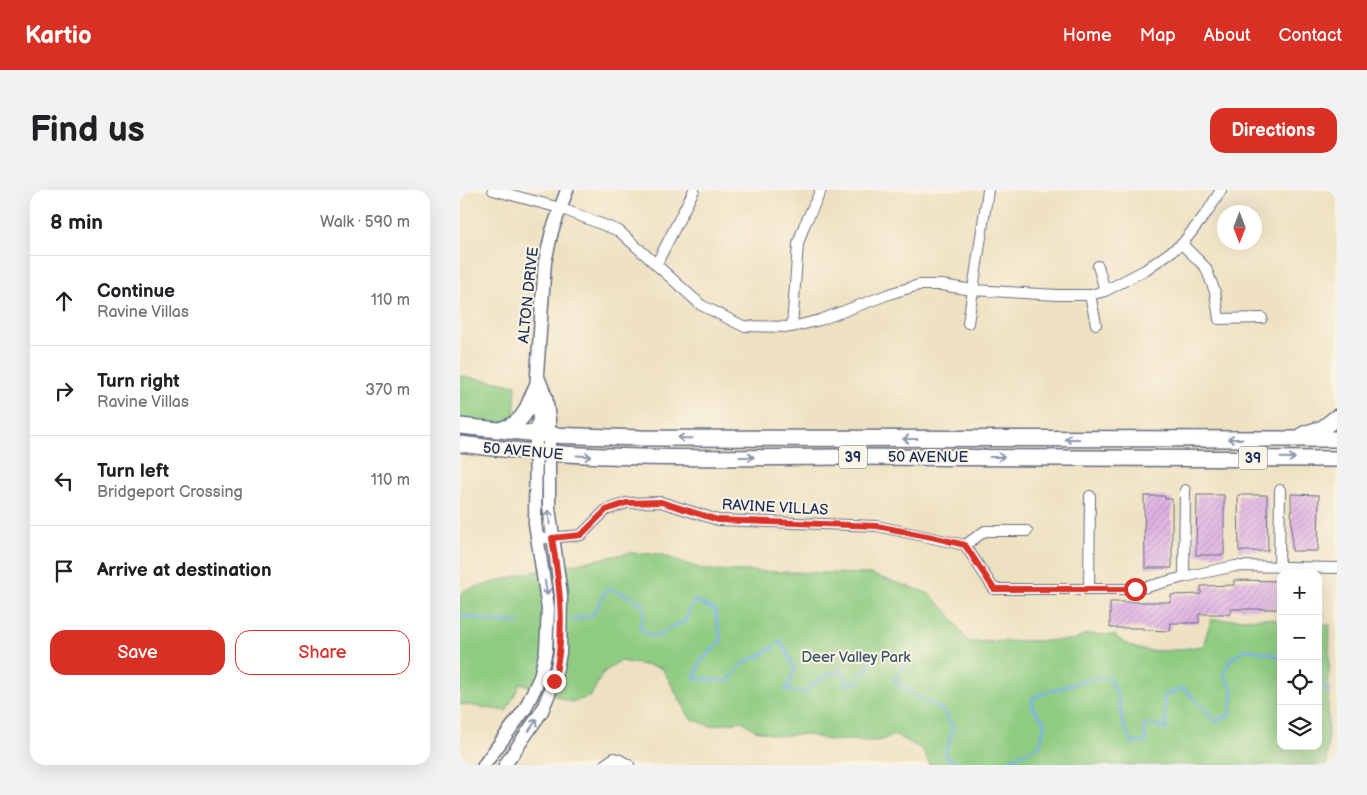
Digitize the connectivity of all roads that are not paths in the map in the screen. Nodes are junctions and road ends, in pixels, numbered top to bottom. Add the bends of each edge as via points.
1 (493, 190) edge
2 (566, 190) edge
3 (694, 190) edge
4 (820, 190) edge
5 (988, 190) edge
6 (1221, 190) edge
7 (560, 208) junction
8 (1182, 244) junction
9 (656, 265) junction
10 (1098, 266) dead end
11 (973, 290) junction
12 (1105, 291) junction
13 (1090, 295) junction
14 (1262, 318) dead end
15 (968, 323) dead end
16 (1096, 324) dead end
17 (792, 327) junction
18 (537, 382) junction
19 (1337, 417) edge
20 (460, 426) edge
21 (500, 430) junction
22 (542, 435) junction
23 (1284, 439) junction
24 (1337, 439) edge
25 (460, 444) edge
26 (542, 453) junction
27 (1337, 459) edge
28 (1185, 490) dead end
29 (1280, 490) dead end
30 (1090, 496) dead end
31 (1027, 531) dead end
32 (552, 538) junction
33 (537, 539) junction
34 (965, 545) junction
35 (1279, 566) junction
36 (1337, 568) edge
37 (1184, 577) junction
38 (1089, 589) junction
39 (484, 765) edge
40 (504, 765) edge
41 (604, 765) edge
42 (629, 765) edge

1 - 7 street
2 - 7 street, ALTON DRIVE
3 - 9 street
4 - 17 street via 798,244
5 - 11 street
6 - 8 street
7 - 9 street via 619,231
7 - 18 street, ALTON DRIVE via 545,262
8 - 12 street via 1145,270
8 - 14 street via 1206,268 1215,292 1219,319
9 - 17 street via 701,305 743,326
10 - 12 street
11 - 13 street
11 - 15 street
11 - 17 street via 919,285
12 - 13 street
13 - 16 street
18 - 21 main road via 522,418 512,427
18 - 22 street, ALTON DRIVE via 546,397 549,419
19 - 23 main road via 1323,428
20 - 21 main road, 50 AVENUE / 39
21 - 22 main road, 50 AVENUE / 39
23 -> 22 main road, 50 AVENUE / 39 via 786,439
22 - 26 street, ALTON DRIVE
23 - 24 main road, 50 AVENUE / 39
25 - 26 main road, 50 AVENUE / 39
26 -> 27 main road, 50 AVENUE / 39 via 693,457
32 -> 26 street
26 - 33 street
28 - 37 street
29 - 35 street
30 - 38 street
31 - 34 street via 985,531
32 - 33 street, RAVINE VILLAS
32 - 34 street, RAVINE VILLAS via 581,535 606,510 626,503 661,502 718,520 877,526
40 -> 32 street via 542,711 558,666 560,595
33 -> 39 street via 548,608 543,664 525,709
34 - 38 street via 994,589
35 - 36 street
35 - 37 street via 1235,566
37 - 38 street via 1139,589
41 - 42 street via 614,758

